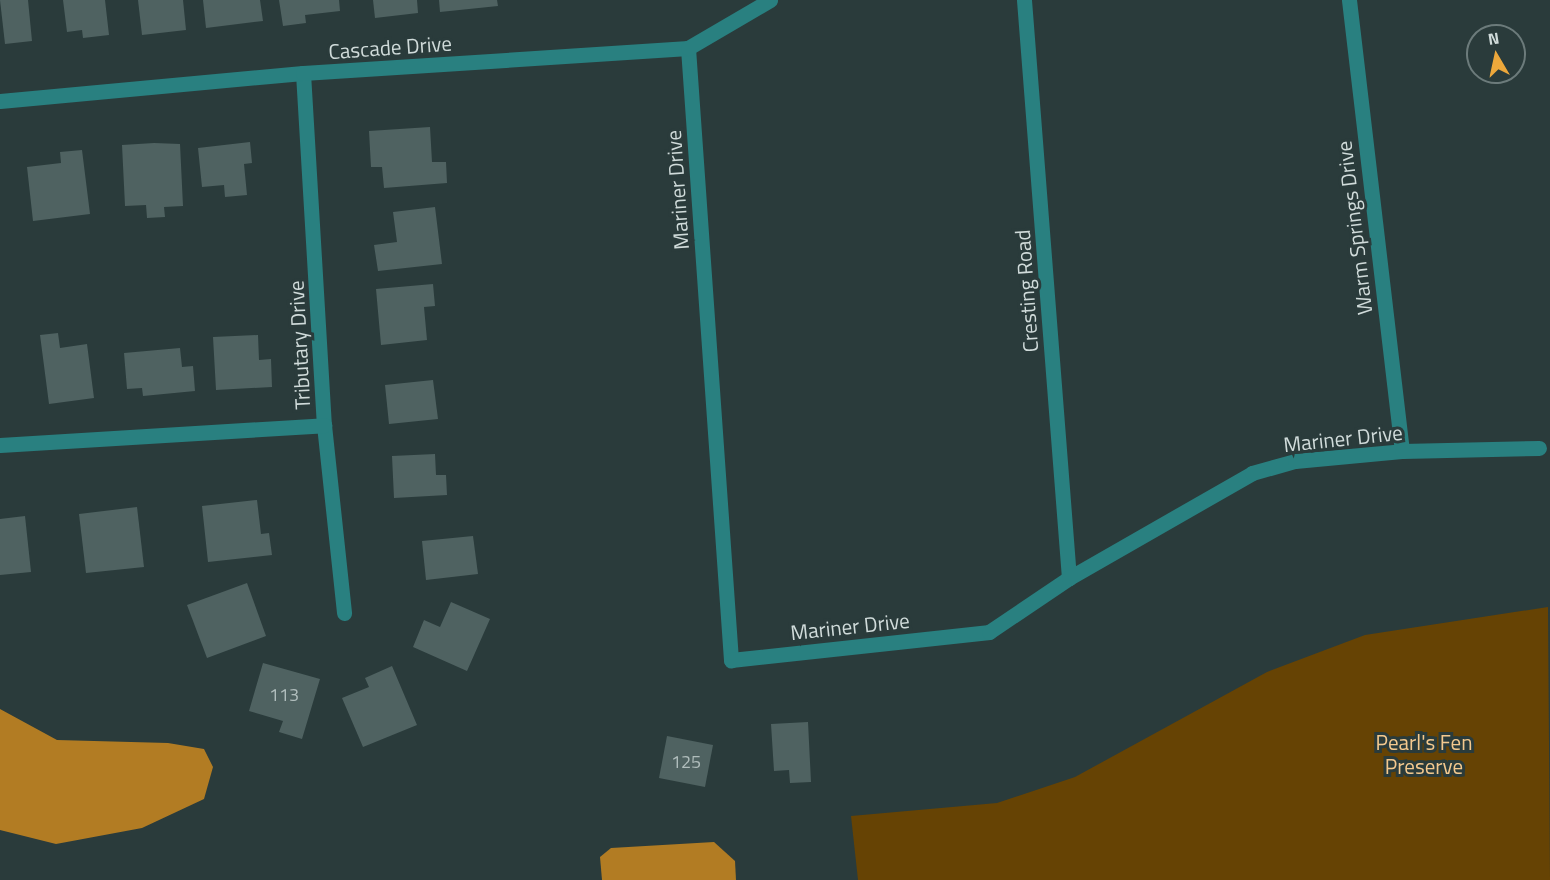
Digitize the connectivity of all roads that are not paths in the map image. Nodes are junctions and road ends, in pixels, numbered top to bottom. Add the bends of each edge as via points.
1 (770, 0) edge
2 (1024, 0) edge
3 (1349, 0) edge
4 (688, 48) junction
5 (303, 73) junction
6 (0, 101) edge
7 (324, 424) junction
8 (0, 445) edge
9 (1539, 448) dead end
10 (1402, 451) junction
11 (1070, 578) junction
12 (344, 613) dead end

1 - 4 street, Cascade Drive
2 - 11 street, Cresting Road
3 - 10 street, Warm Springs Drive
4 - 5 street, Cascade Drive
4 - 11 street, Mariner Drive via 731,660 989,632
5 - 6 street, Cascade Drive
5 - 7 street, Tributary Drive
7 - 8 street
7 - 12 street, Tributary Drive
9 - 10 street, Mariner Drive
10 - 11 street, Mariner Drive via 1295,461 1252,474

